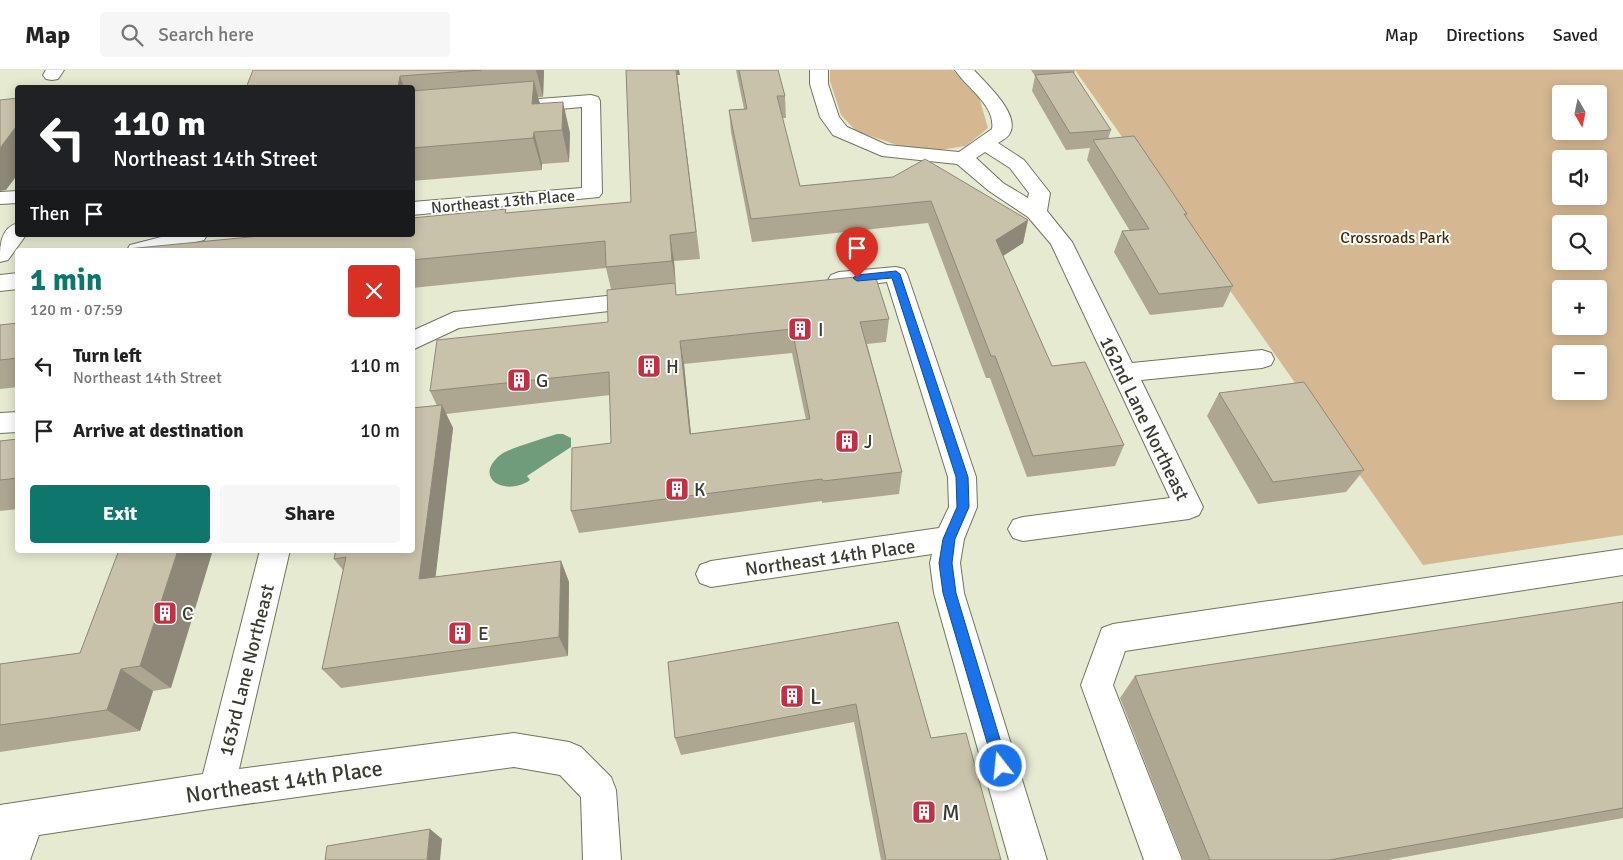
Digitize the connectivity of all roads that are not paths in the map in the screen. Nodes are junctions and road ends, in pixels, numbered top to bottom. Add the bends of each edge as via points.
1 (819, 70) edge
2 (964, 70) edge
3 (512, 107) edge
4 (985, 144) junction
5 (963, 158) junction
6 (15, 197) edge
7 (0, 198) edge
8 (415, 210) edge
9 (1036, 212) junction
10 (15, 234) edge
11 (188, 237) edge
12 (146, 248) edge
13 (0, 255) edge
14 (15, 281) edge
15 (817, 282) edge
16 (0, 283) edge
17 (670, 298) edge
18 (415, 340) edge
19 (1262, 359) dead end
20 (1123, 373) junction
21 (15, 422) edge
22 (0, 423) edge
23 (1023, 529) dead end
24 (949, 539) junction
25 (274, 553) edge
26 (1623, 562) edge
27 (711, 574) dead end
28 (217, 790) junction
29 (13, 821) edge
30 (11, 860) edge
31 (602, 860) edge
32 (1028, 860) edge
33 (1163, 860) edge

1 - 5 street via 819,84 830,117 840,131 882,150
2 - 4 street via 994,103 1003,121 1001,132
3 - 8 street, Northeast 13th Place via 591,102 592,193
4 - 5 street
4 - 9 street via 1017,164 1040,193
5 - 9 street, 162nd Lane Northeast via 996,187
6 - 7 street
9 - 20 street, 162nd Lane Northeast via 1061,242
10 - 13 street
11 - 12 street
14 - 16 street
15 - 24 street via 896,274 962,477 963,507
17 - 18 street via 454,320
19 - 20 street
20 - 23 street, 162nd Lane Northeast via 1189,507
21 - 22 street
24 - 27 street, Northeast 14th Place
24 - 32 street via 945,563 949,593
25 - 28 street, 163rd Lane Northeast
26 - 33 street via 1113,638 1097,685
28 - 29 street, Northeast 14th Place
28 - 31 street, Northeast 14th Place via 514,750 569,759 598,790
29 - 30 street

